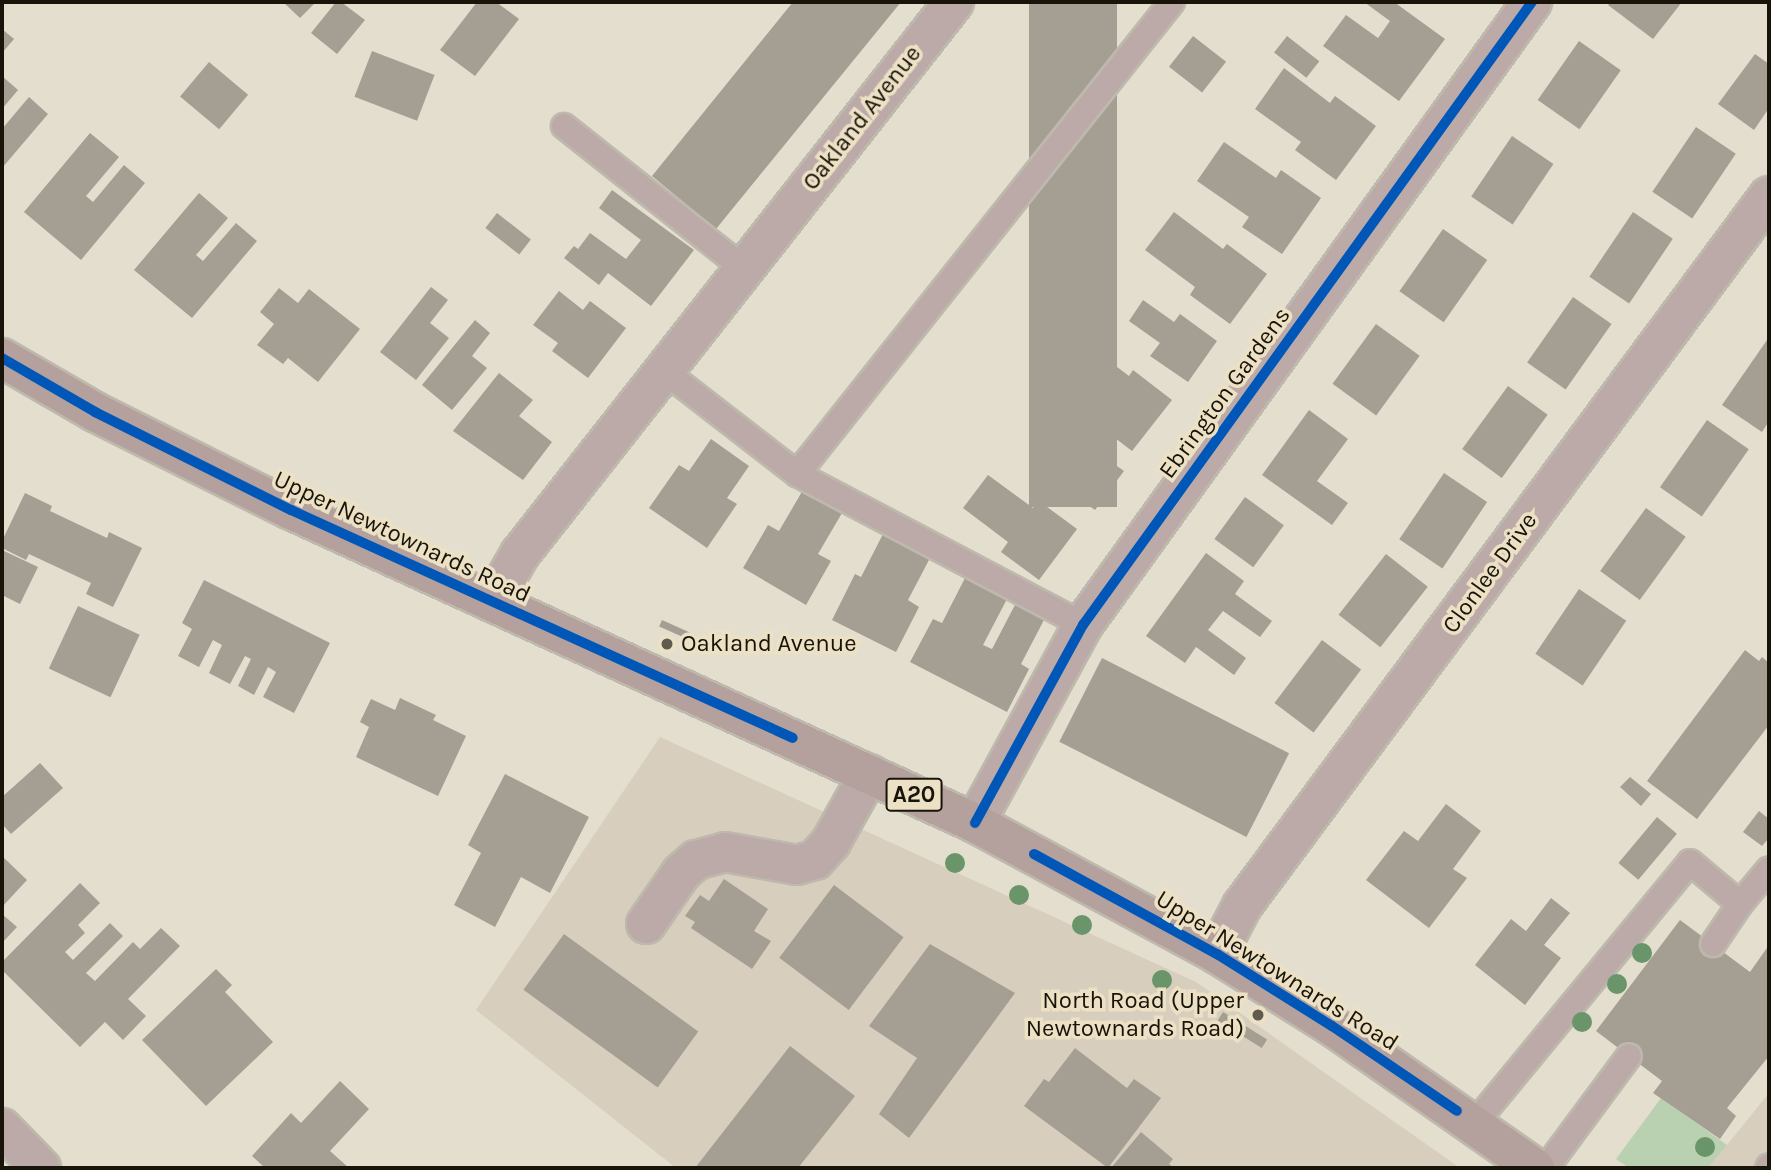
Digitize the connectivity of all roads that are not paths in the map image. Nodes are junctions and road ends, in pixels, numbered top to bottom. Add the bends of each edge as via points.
1 (954, 2) edge
2 (1172, 2) edge
3 (1532, 2) edge
4 (564, 127) dead end
5 (1769, 195) edge
6 (743, 268) junction
7 (2, 358) edge
8 (663, 370) junction
9 (797, 474) junction
10 (492, 602) junction
11 (1083, 625) junction
12 (869, 774) junction
13 (975, 823) junction
14 (1769, 869) edge
15 (1741, 904) junction
16 (646, 924) dead end
17 (1713, 944) dead end
18 (1217, 954) junction
19 (1629, 1056) dead end
20 (1475, 1124) junction
21 (2, 1128) edge
22 (36, 1167) edge
23 (1535, 1168) edge
24 (1546, 1168) edge

1 - 6 street, Oakland Avenue
2 - 9 lane
3 - 11 street, Ebrington Gardens
4 - 6 lane
5 - 18 street, Clonlee Drive via 1242,906
6 - 8 street, Oakland Avenue
7 - 10 main road, Upper Newtownards Road / A20 via 95,412 291,510
8 - 9 lane
8 - 10 street, Oakland Avenue via 511,565
9 - 11 lane
10 - 12 main road, Upper Newtownards Road / A20
11 - 13 street, Ebrington Gardens
12 - 13 main road, Upper Newtownards Road / A20
12 - 16 street via 831,842 815,860 797,865 725,852 696,860 681,873
13 - 18 main road, Upper Newtownards Road / A20
14 - 15 lane
15 - 17 lane
15 - 20 lane via 1690,862
18 - 20 main road, Upper Newtownards Road / A20
19 - 24 lane
20 - 23 main road, Upper Newtownards Road / A20
21 - 22 street

